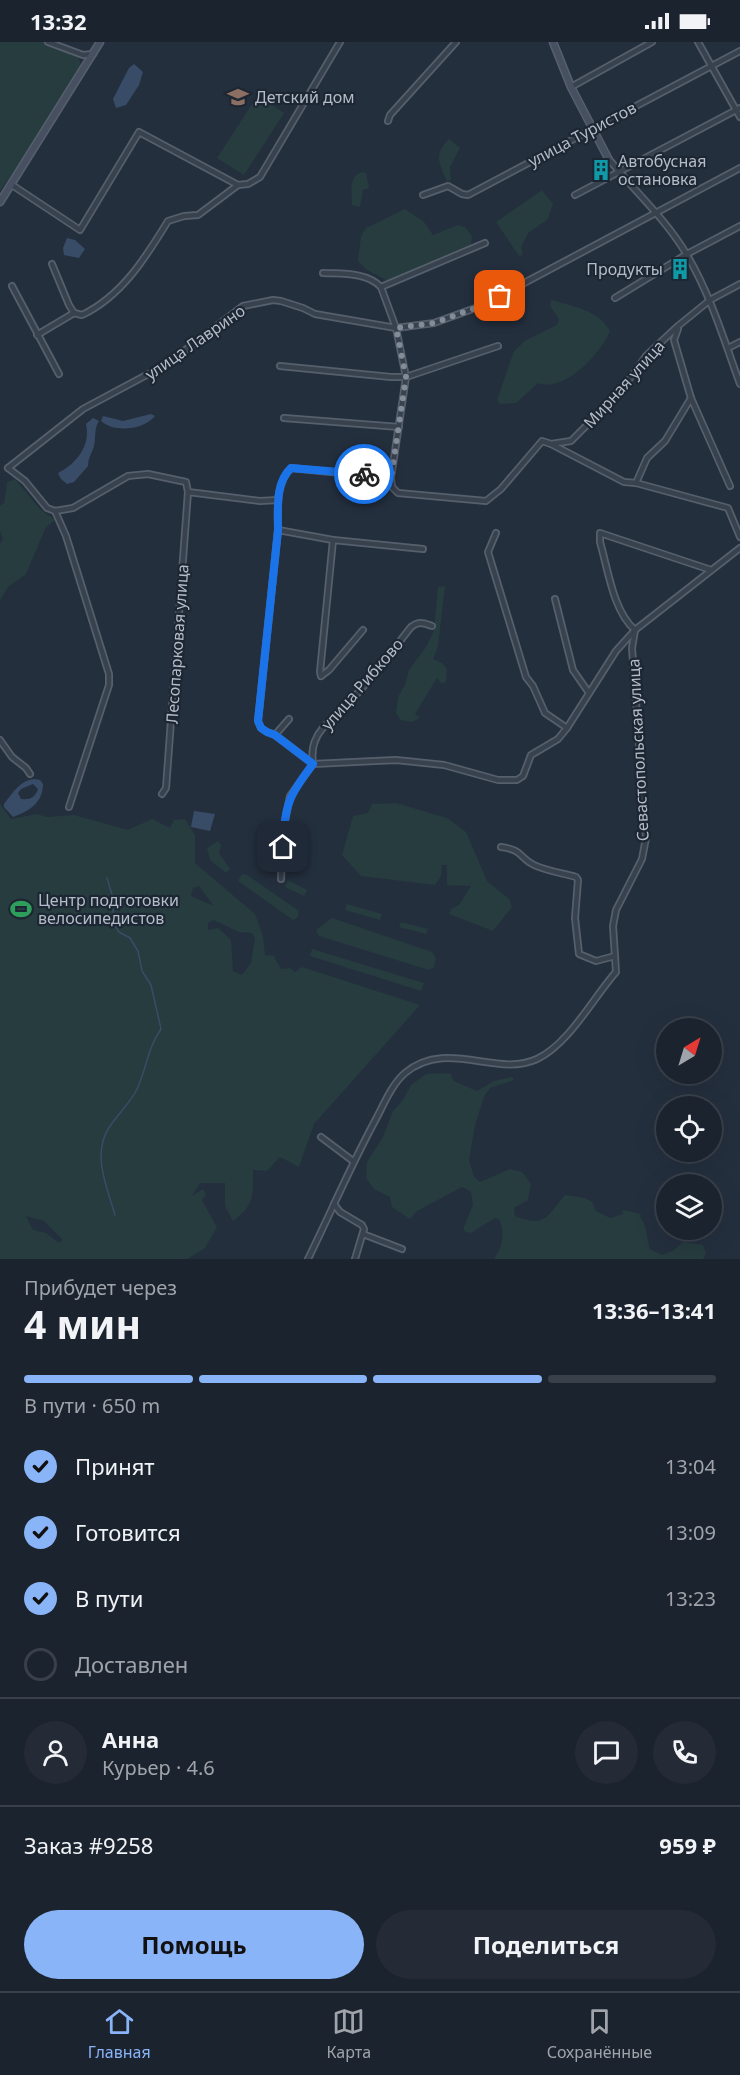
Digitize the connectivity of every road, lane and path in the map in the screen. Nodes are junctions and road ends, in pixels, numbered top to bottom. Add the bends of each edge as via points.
1 (48, 42) edge
2 (100, 42) edge
3 (340, 42) edge
4 (456, 42) edge
5 (553, 42) edge
6 (652, 42) edge
7 (698, 42) edge
8 (740, 51) edge
9 (93, 54) junction
10 (712, 66) junction
11 (571, 87) junction
12 (738, 109) edge
13 (740, 117) edge
14 (388, 121) dead end
15 (592, 128) junction
16 (608, 158) joint
17 (740, 168) edge
18 (620, 173) junction
19 (12, 185) junction
20 (237, 186) junction
21 (423, 195) dead end
22 (575, 195) dead end
23 (0, 202) edge
24 (657, 213) junction
25 (740, 226) edge
26 (485, 243) dead end
27 (687, 254) junction
28 (52, 264) dead end
29 (323, 273) dead end
30 (740, 284) edge
31 (12, 286) dead end
32 (381, 287) junction
33 (615, 298) dead end
34 (710, 300) junction
35 (74, 313) junction
36 (678, 326) junction
37 (396, 328) junction
38 (37, 335) junction
39 (740, 342) edge
40 (498, 346) dead end
41 (728, 348) junction
42 (280, 366) dead end
43 (59, 374) dead end
44 (406, 377) junction
45 (740, 382) edge
46 (691, 398) junction
47 (284, 418) dead end
48 (399, 427) junction
49 (551, 444) junction
50 (8, 468) junction
51 (0, 469) edge
52 (391, 478) junction
53 (636, 483) junction
54 (730, 486) dead end
55 (188, 492) junction
56 (278, 500) junction
57 (55, 511) junction
58 (278, 530) junction
59 (496, 533) dead end
60 (740, 537) edge
61 (333, 540) junction
62 (740, 548) edge
63 (423, 549) dead end
64 (711, 570) junction
65 (555, 599) dead end
66 (432, 626) dead end
67 (363, 630) dead end
68 (634, 630) junction
69 (589, 693) junction
70 (289, 719) dead end
71 (567, 728) junction
72 (275, 735) junction
73 (0, 740) edge
74 (313, 764) junction
75 (30, 774) dead end
76 (162, 794) dead end
77 (69, 807) dead end
78 (501, 847) dead end
79 (281, 879) dead end
80 (615, 956) junction
81 (321, 1137) dead end
82 (354, 1161) junction
83 (334, 1204) junction
84 (363, 1234) junction
85 (402, 1249) dead end
86 (309, 1259) edge
87 (355, 1259) edge

1 - 9 street via 83,55
2 - 9 main road
3 - 20 street via 260,177
4 - 14 street
5 - 11 main road
6 - 11 street
7 - 10 street
8 - 10 street, улица Туристов
9 - 19 main road
10 - 12 street
10 - 15 street, улица Туристов
11 - 15 main road
12 - 13 street
12 - 18 street
15 - 16 main road
15 - 21 street, улица Туристов via 468,195 448,186
16 - 18 street
17 - 24 street, улица Лаврино
18 - 22 street
18 - 24 street
19 - 20 street via 80,230 139,132
19 - 23 main road
20 - 35 street via 198,215 168,221 132,275 93,310 82,315
24 - 27 street
24 - 37 street, улица Лаврино via 481,306 434,323
25 - 27 street
26 - 32 street
27 - 33 street
27 - 34 street
28 - 35 street
29 - 32 street via 361,276
30 - 34 street, Мирная улица
31 - 38 street
32 - 37 street
34 - 36 street, Мирная улица
34 - 41 street
35 - 38 street
36 - 46 street via 674,340
36 - 49 street, Мирная улица via 646,356 592,422 571,441
37 - 44 street
37 - 50 street, улица Лаврино via 315,314 281,301 243,306 167,364 83,409
38 - 43 street
39 - 41 street
40 - 44 street
41 - 45 street
42 - 44 street
44 - 48 street
46 - 53 street via 665,441 647,458
46 - 54 street
47 - 48 street
48 - 52 street
49 - 52 street, Мирная улица via 542,441 486,501 398,493
49 - 53 street via 624,482
50 - 51 street
50 - 57 street via 25,481 47,508
52 - 56 street via 291,468 283,476
53 - 60 street via 728,508
55 - 56 street
55 - 57 street via 186,482 148,474 128,476 73,508
55 - 76 street, Лесопарковая улица via 166,788
56 - 58 street
57 - 77 street via 110,674
58 - 61 street
58 - 72 street via 258,721 261,728
59 - 71 street via 488,552 526,677 545,713
61 - 63 street
61 - 67 street via 321,676
62 - 64 street
64 - 68 street
64 - 68 street via 600,533 619,607
65 - 69 street via 573,670
66 - 74 street, улица Рибково via 421,622 411,627 341,711 326,722 315,740
68 - 69 street
68 - 80 street, Севастопольская улица via 632,648 646,838 642,859 616,910
69 - 71 street
70 - 72 street
71 - 74 street via 531,755 523,776 517,780 498,780 444,765 396,760
72 - 74 street
73 - 75 street
74 - 79 street, улица Рибково via 290,796 283,831
78 - 80 street via 523,854 538,866 576,877 579,954 596,961
80 - 82 street, Севастопольская улица via 616,972 556,1046 539,1058 524,1064 430,1059 410,1069 395,1085
81 - 82 street
82 - 83 street
83 - 84 street via 362,1225
83 - 86 street
84 - 85 street
84 - 87 street

